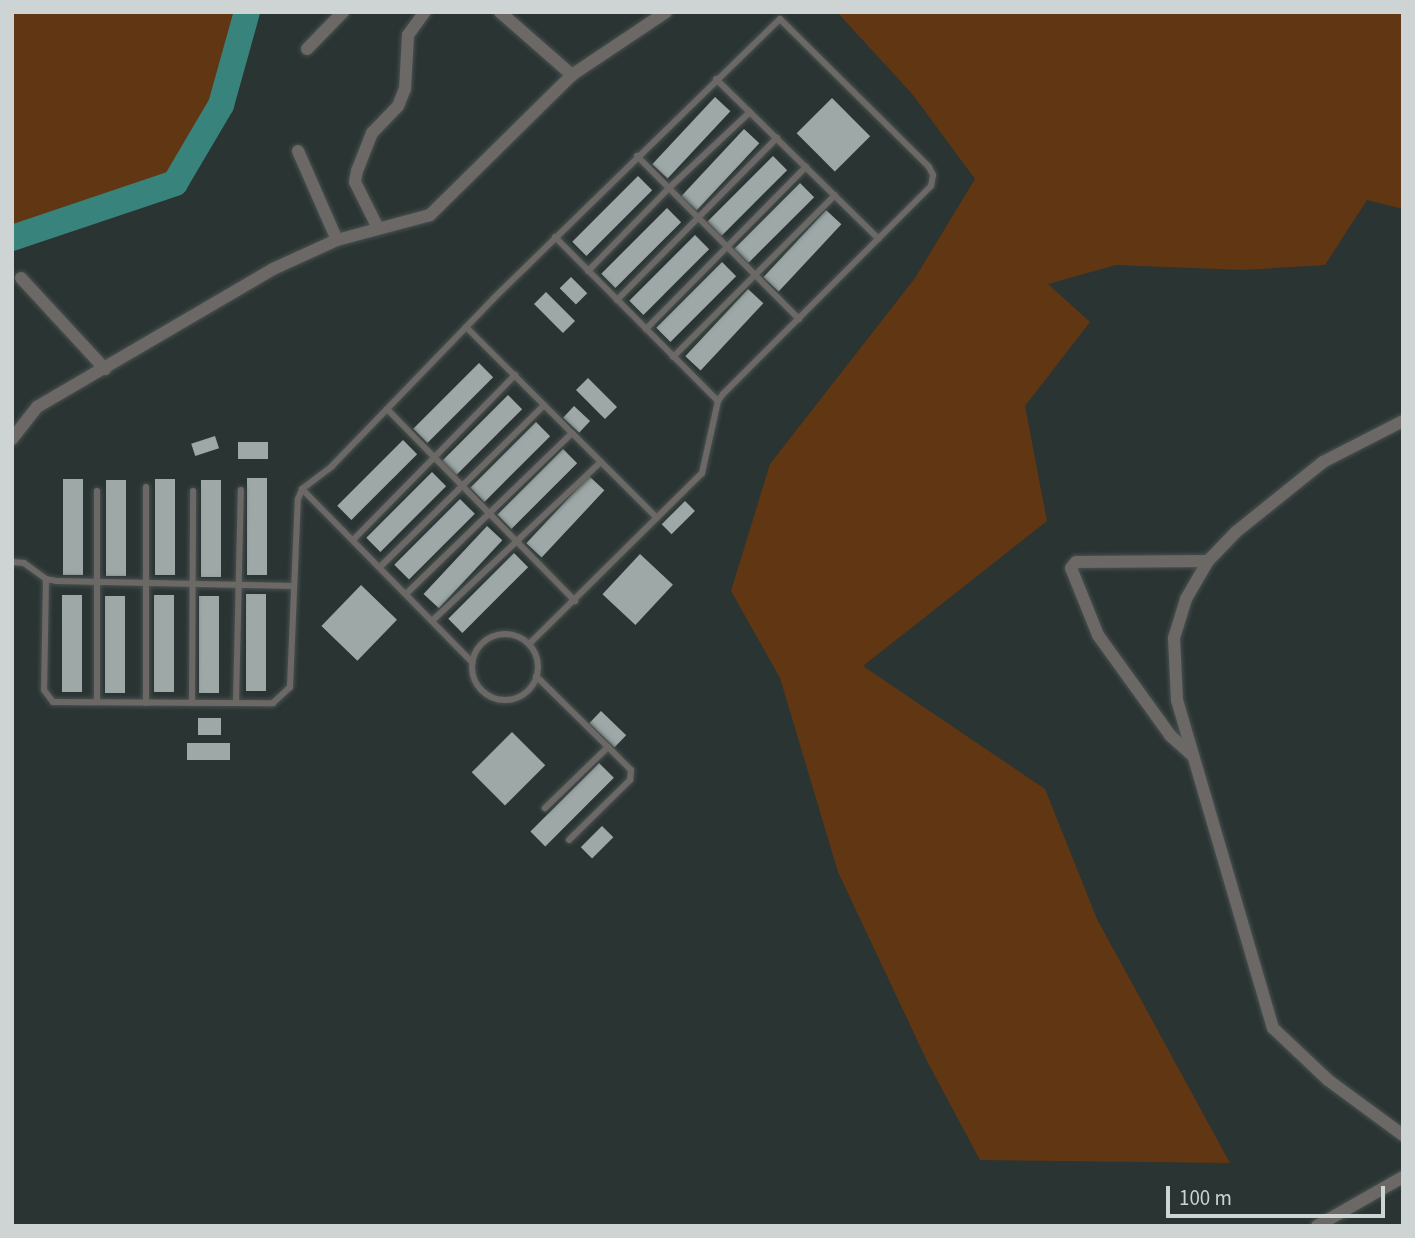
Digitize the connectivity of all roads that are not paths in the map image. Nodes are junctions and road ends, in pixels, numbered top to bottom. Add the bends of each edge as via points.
1 (343, 12) edge
2 (425, 12) edge
3 (500, 12) edge
4 (658, 14) edge
5 (307, 49) dead end
6 (572, 75) junction
7 (716, 79) junction
8 (750, 112) junction
9 (776, 138) junction
10 (298, 150) dead end
11 (637, 156) junction
12 (806, 167) junction
13 (668, 188) junction
14 (835, 195) junction
15 (698, 218) junction
16 (377, 228) junction
17 (555, 237) junction
18 (879, 239) junction
19 (337, 240) junction
20 (726, 246) junction
21 (589, 271) junction
22 (754, 274) junction
23 (21, 278) dead end
24 (617, 300) junction
25 (799, 319) junction
26 (466, 327) junction
27 (646, 329) junction
28 (673, 357) junction
29 (104, 369) junction
30 (515, 375) junction
31 (718, 401) junction
32 (544, 405) junction
33 (387, 409) junction
34 (1403, 422) edge
35 (572, 433) junction
36 (12, 439) edge
37 (434, 457) junction
38 (601, 462) junction
39 (462, 485) junction
40 (146, 487) dead end
41 (302, 489) junction
42 (241, 490) dead end
43 (97, 491) dead end
44 (193, 491) dead end
45 (489, 513) junction
46 (657, 518) junction
47 (354, 539) junction
48 (516, 541) junction
49 (1208, 561) junction
50 (12, 562) edge
51 (382, 566) junction
52 (46, 579) junction
53 (96, 584) junction
54 (147, 584) junction
55 (193, 584) junction
56 (238, 585) junction
57 (293, 586) junction
58 (407, 593) junction
59 (575, 601) junction
60 (432, 621) junction
61 (529, 644) junction
62 (472, 662) junction
63 (536, 676) junction
64 (97, 702) junction
65 (146, 703) junction
66 (192, 703) junction
67 (236, 703) junction
68 (608, 747) junction
69 (1194, 758) junction
70 (545, 808) dead end
71 (569, 840) dead end
72 (1403, 1135) edge
73 (1402, 1179) edge
74 (1317, 1226) edge

1 - 5 street
2 - 16 street via 408,35 405,89 398,106 372,133 357,171 355,182
3 - 6 street
4 - 6 street
6 - 16 street via 429,215
7 - 8 lane
7 - 11 lane
7 - 18 lane via 773,23 785,21 933,175 931,186
8 - 9 lane
8 - 13 lane
9 - 12 lane
9 - 15 lane
10 - 19 street
11 - 13 lane
11 - 17 lane
12 - 14 lane
12 - 20 lane
13 - 15 lane
13 - 21 lane
14 - 18 lane
14 - 22 lane
15 - 20 lane
15 - 24 lane
16 - 19 street
17 - 21 lane
17 - 26 lane
18 - 25 lane
19 - 29 street via 273,269
20 - 22 lane
20 - 27 lane
21 - 24 lane
22 - 25 lane
22 - 28 lane
23 - 29 street
24 - 27 lane
25 - 31 lane
26 - 30 lane
26 - 33 lane
27 - 28 lane
28 - 31 lane
29 - 36 street via 37,407
30 - 32 lane
30 - 37 lane
31 - 46 lane via 702,473
32 - 35 lane
32 - 39 lane
33 - 37 lane
33 - 41 lane via 332,466
34 - 49 street via 1324,462 1236,531
35 - 38 lane
35 - 45 lane
37 - 39 lane
37 - 47 lane
38 - 46 lane
38 - 48 lane
39 - 45 lane
39 - 51 lane
40 - 54 lane
41 - 47 lane
41 - 57 lane
42 - 56 lane
43 - 53 lane
44 - 55 lane
45 - 48 lane
45 - 58 lane
46 - 59 lane
47 - 51 lane
48 - 59 lane
48 - 60 lane
49 - 69 street via 1186,599 1174,638 1177,700
49 - 69 street via 1076,562 1071,568 1098,635 1170,735
50 - 52 lane via 24,563
51 - 58 lane
52 - 53 lane
52 - 64 lane via 44,690 48,699
53 - 54 lane
53 - 64 lane
54 - 55 lane
54 - 65 lane
55 - 56 lane
55 - 66 lane
56 - 57 lane
56 - 67 lane
57 - 67 lane via 290,687 274,703
58 - 60 lane
59 - 61 lane
60 - 62 lane
61 - 62 lane via 510,634 495,635 478,649
61 - 63 lane via 536,656
62 - 63 lane via 481,690 501,699 523,694
63 - 68 lane
64 - 65 lane
65 - 66 lane
66 - 67 lane
68 - 70 lane
68 - 71 lane via 631,770 630,780
69 - 72 street via 1273,1028 1328,1080
73 - 74 street

